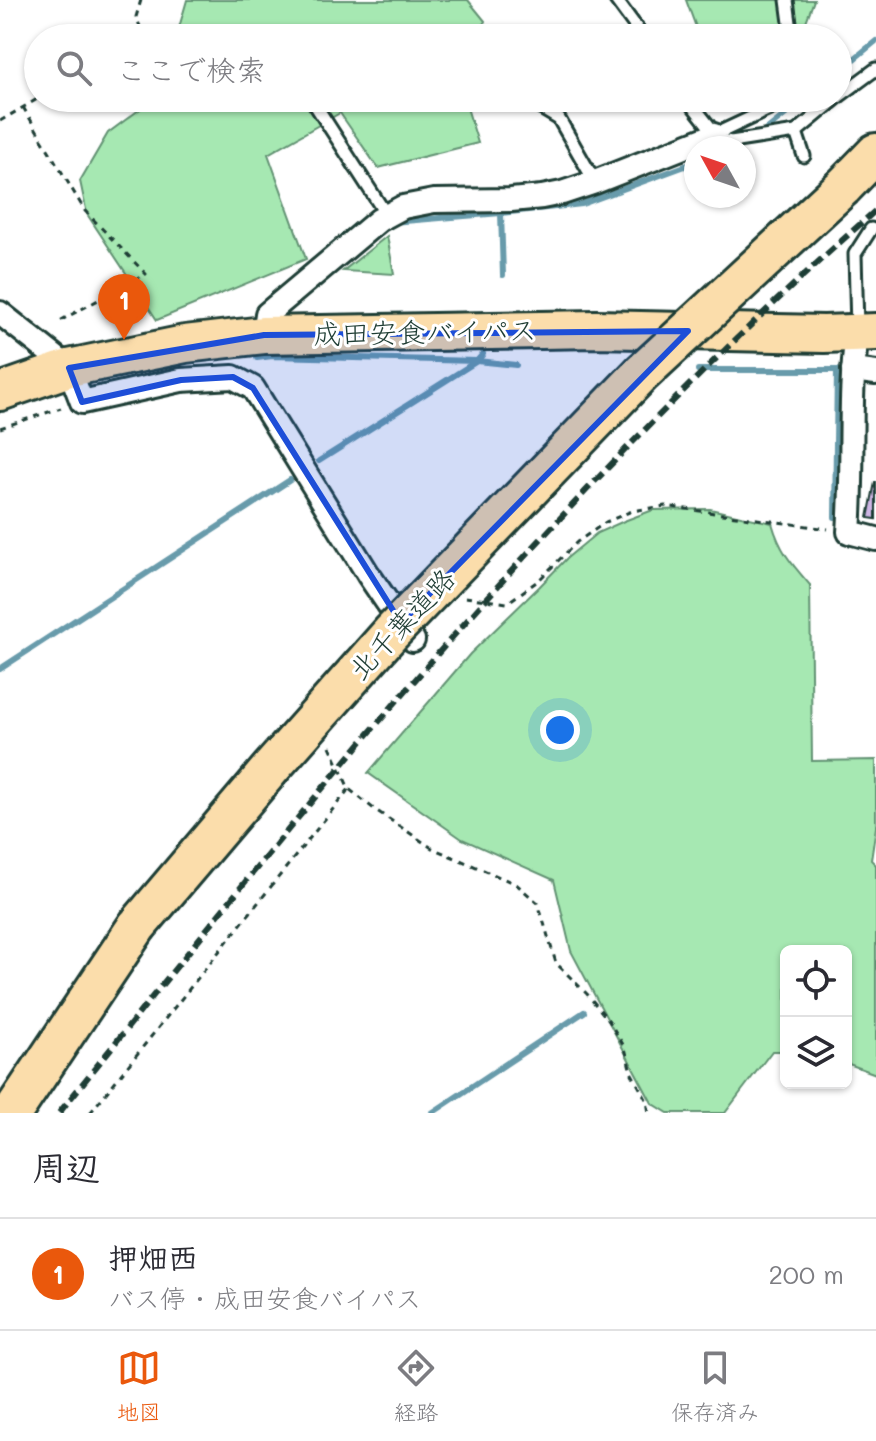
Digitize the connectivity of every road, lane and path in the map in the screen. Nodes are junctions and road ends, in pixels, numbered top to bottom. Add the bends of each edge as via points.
1 (141, 0) edge
2 (616, 0) edge
3 (787, 0) edge
4 (139, 24) edge
5 (634, 24) edge
6 (790, 24) edge
7 (876, 69) edge
8 (852, 87) edge
9 (23, 107) edge
10 (26, 112) edge
11 (320, 112) edge
12 (547, 112) edge
13 (697, 112) edge
14 (763, 112) edge
15 (821, 112) edge
16 (0, 121) edge
17 (796, 132) junction
18 (714, 135) junction
19 (804, 156) dead end
20 (876, 156) edge
21 (595, 182) junction
22 (387, 216) junction
23 (871, 229) dead end
24 (0, 313) edge
25 (56, 323) dead end
26 (870, 333) edge
27 (264, 335) junction
28 (69, 368) junction
29 (865, 371) edge
30 (0, 392) edge
31 (82, 402) junction
32 (0, 428) edge
33 (849, 532) junction
34 (876, 539) edge
35 (460, 597) dead end
36 (413, 640) dead end
37 (137, 926) junction
38 (0, 1096) edge
39 (12, 1113) edge
40 (90, 1113) edge
41 (649, 1113) edge

1 - 4 path
2 - 5 lane
3 - 6 lane
7 - 8 lane
9 - 16 path
10 - 25 path via 85,211 146,274
11 - 22 lane
12 - 21 lane via 559,119
13 - 18 lane
14 - 18 lane
15 - 17 lane
17 - 18 lane via 731,142
17 - 19 lane
18 - 21 street
20 - 37 highway, 北千葉道路, bridge via 642,373 391,633
21 - 22 street via 542,197 434,201
22 - 27 street via 267,314
23 - 26 lane via 855,254
24 - 28 street
26 - 27 main road, 成田安食バイパス via 596,329
26 - 29 street
27 - 28 main road, 成田安食バイパス via 185,344
28 - 30 main road, 成田安食バイパス
28 - 31 street
29 - 33 street
31 - 32 path
31 - 36 street via 181,380 233,377 253,388
33 - 34 street
33 - 35 path via 665,506 632,511 577,542 507,603
37 - 38 highway, 北千葉道路
37 - 39 highway
40 - 41 path via 349,789 432,848 516,884 538,903 556,963 609,1021

